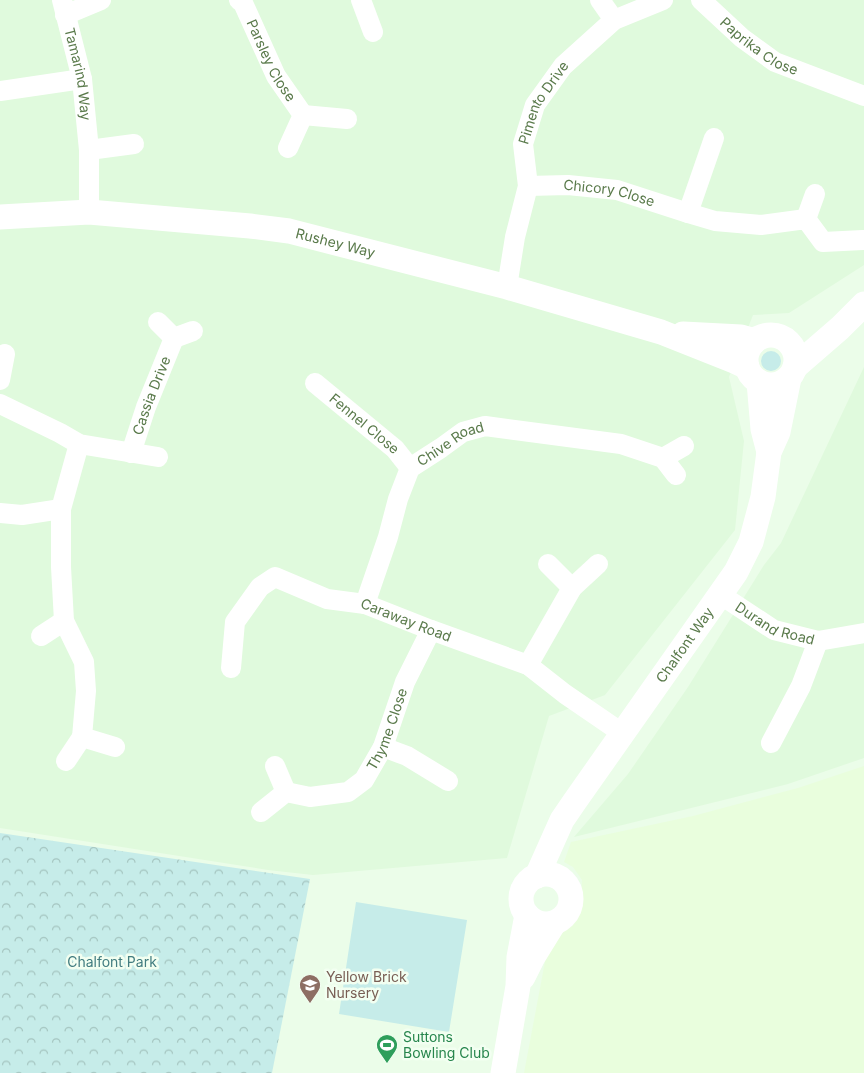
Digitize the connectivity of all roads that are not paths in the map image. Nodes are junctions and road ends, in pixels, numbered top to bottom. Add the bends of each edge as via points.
1 (101, 0) edge
2 (361, 0) edge
3 (600, 0) edge
4 (663, 0) edge
5 (701, 0) edge
6 (244, 1) edge
7 (63, 7) edge
8 (614, 20) junction
9 (373, 32) dead end
10 (82, 79) junction
11 (0, 91) edge
12 (864, 96) edge
13 (303, 115) junction
14 (346, 120) dead end
15 (714, 138) dead end
16 (134, 144) dead end
17 (288, 148) dead end
18 (89, 150) junction
19 (528, 186) junction
20 (815, 194) dead end
21 (89, 212) junction
22 (688, 213) junction
23 (0, 217) edge
24 (806, 219) junction
25 (863, 240) edge
26 (507, 287) junction
27 (862, 305) edge
28 (158, 322) dead end
29 (193, 331) dead end
30 (661, 332) junction
31 (174, 338) junction
32 (755, 341) junction
33 (788, 342) junction
34 (5, 354) dead end
35 (792, 372) junction
36 (753, 375) junction
37 (0, 380) edge
38 (315, 382) dead end
39 (0, 404) edge
40 (79, 444) junction
41 (684, 446) dead end
42 (769, 452) junction
43 (131, 453) junction
44 (158, 457) dead end
45 (663, 458) junction
46 (410, 468) junction
47 (676, 475) dead end
48 (61, 509) junction
49 (0, 513) edge
50 (548, 564) dead end
51 (598, 564) dead end
52 (572, 588) junction
53 (721, 595) junction
54 (365, 604) junction
55 (64, 621) junction
56 (431, 630) junction
57 (864, 634) edge
58 (41, 636) dead end
59 (818, 641) junction
60 (528, 665) junction
61 (231, 668) dead end
62 (622, 733) junction
63 (82, 737) junction
64 (772, 743) dead end
65 (115, 747) dead end
66 (383, 747) junction
67 (66, 761) dead end
68 (275, 766) dead end
69 (448, 781) dead end
70 (286, 792) junction
71 (261, 812) dead end
72 (549, 878) junction
73 (526, 915) junction
74 (554, 923) junction
75 (518, 986) junction
76 (503, 1073) edge

1 - 7 street
2 - 9 street
3 - 8 street
4 - 8 street, Pimento Drive
5 - 12 street, Paprika Close via 742,38 775,62 828,75
6 - 13 street, Parsley Close via 276,76
7 - 10 street, Tamarind Way
8 - 19 street, Pimento Drive via 563,66 535,105 523,144
10 - 11 street
10 - 18 street, Tamarind Way
13 - 14 street, Parsley Close
13 - 17 street, Parsley Close
15 - 22 street
16 - 18 street
18 - 21 street, Tamarind Way
19 - 22 street, Chicory Close via 568,185 617,190
19 - 26 street, Pimento Drive
20 - 24 street
21 - 23 street, Rushey Way
21 - 26 street, Rushey Way via 289,231
22 - 24 street, Chicory Close via 715,221 761,225
24 - 25 street via 823,242
26 - 30 street, Rushey Way
27 - 33 street
27 - 35 street
28 - 31 street, Cassia Drive
29 - 31 street, Cassia Drive
30 - 32 street, Rushey Way via 741,337
30 - 36 street, Rushey Way via 734,361
31 - 43 street, Cassia Drive
32 - 33 street via 776,336
32 - 36 street via 747,353
33 - 35 street via 796,360
34 - 37 street
35 - 36 street via 782,383 774,385 766,385
35 - 42 street, Chalfont Way via 778,432
36 - 42 street, Chalfont Way
38 - 46 street, Fennel Close via 395,450
39 - 40 street
40 - 43 street
40 - 48 street
41 - 45 street
42 - 53 street, Chalfont Way via 763,497 751,542
43 - 44 street
45 - 46 street, Chive Road via 621,444 486,426 463,432
45 - 47 street
46 - 54 street, Chive Road
48 - 49 street via 22,515
48 - 55 street
50 - 52 street
51 - 52 street
52 - 60 street
53 - 59 street, Durand Road via 774,630
53 - 62 street, Chalfont Way
54 - 56 street, Caraway Road
54 - 61 street, Caraway Road via 326,599 275,577 260,587 235,622
55 - 58 street
55 - 63 street via 84,662 86,690
56 - 60 street, Caraway Road
56 - 66 street, Thyme Close via 404,682
57 - 59 street, Durand Road
59 - 64 street via 801,686
60 - 62 street, Caraway Road
62 - 72 street, Chalfont Way via 562,820
63 - 65 street
63 - 67 street
66 - 69 street via 407,756
66 - 70 street, Thyme Close via 364,780 348,792 310,797
68 - 70 street
70 - 71 street
72 - 73 street via 530,880 525,886 521,901
72 - 74 street via 566,884 571,896 568,912
73 - 74 street via 539,924
73 - 75 street
74 - 75 street
75 - 76 street

